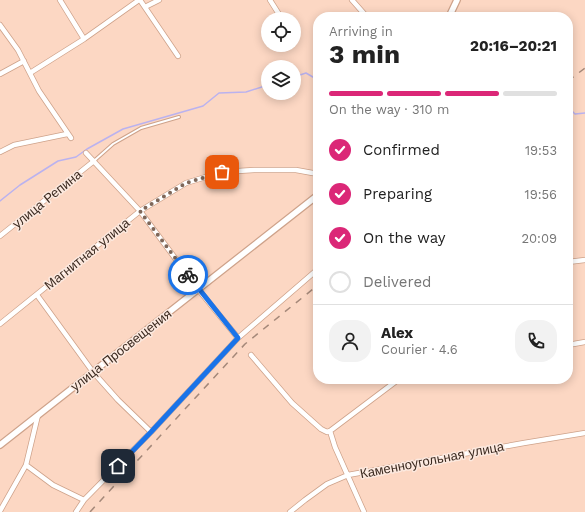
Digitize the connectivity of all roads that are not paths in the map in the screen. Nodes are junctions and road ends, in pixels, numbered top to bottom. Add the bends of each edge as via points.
1 (60, 0) edge
2 (140, 0) edge
3 (159, 0) edge
4 (270, 0) edge
5 (352, 0) edge
6 (457, 0) edge
7 (145, 7) junction
8 (278, 12) edge
9 (363, 12) edge
10 (451, 12) edge
11 (0, 25) edge
12 (84, 39) junction
13 (178, 56) dead end
14 (24, 61) junction
15 (30, 73) junction
16 (0, 74) edge
17 (179, 117) dead end
18 (67, 134) junction
19 (71, 138) dead end
20 (0, 152) edge
21 (86, 154) dead end
22 (94, 161) junction
23 (313, 173) edge
24 (313, 199) edge
25 (140, 211) junction
26 (0, 236) edge
27 (585, 260) edge
28 (573, 261) edge
29 (313, 274) edge
30 (198, 289) junction
31 (37, 295) junction
32 (0, 324) edge
33 (238, 338) junction
34 (585, 342) edge
35 (573, 344) edge
36 (251, 355) dead end
37 (93, 372) junction
38 (392, 384) edge
39 (38, 415) junction
40 (330, 431) junction
41 (151, 432) junction
42 (585, 433) edge
43 (0, 445) edge
44 (26, 465) junction
45 (348, 475) junction
46 (84, 500) junction
47 (0, 511) edge
48 (76, 512) edge
49 (290, 512) edge
50 (364, 512) edge

1 - 12 street
2 - 7 street
2 - 12 street
3 - 7 street
4 - 8 street
5 - 9 street
6 - 10 street
7 - 13 street
11 - 14 street
12 - 15 street
14 - 15 street
14 - 16 street
15 - 18 street
17 - 22 lane via 142,128 113,144
18 - 19 street
18 - 20 street via 14,145
21 - 22 street
22 - 25 street
22 - 26 street, улица Репина
23 - 25 street, Магнитная улица via 296,170 222,172 186,183
24 - 30 street, улица Просвещения
25 - 30 street
25 - 31 street, Магнитная улица
27 - 28 street
29 - 33 street
30 - 33 street
30 - 37 street, улица Просвещения
31 - 32 street, Магнитная улица
31 - 37 street
33 - 41 street
34 - 35 street
36 - 40 street via 292,403 321,429
37 - 39 street, улица Просвещения
37 - 41 street
38 - 40 street
39 - 43 street, улица Просвещения
39 - 44 street
40 - 45 street
41 - 46 street
42 - 45 street, Каменноугольная улица
44 - 46 street via 52,485
44 - 47 street
45 - 49 street, Каменноугольная улица via 327,484
45 - 50 street
46 - 48 street

